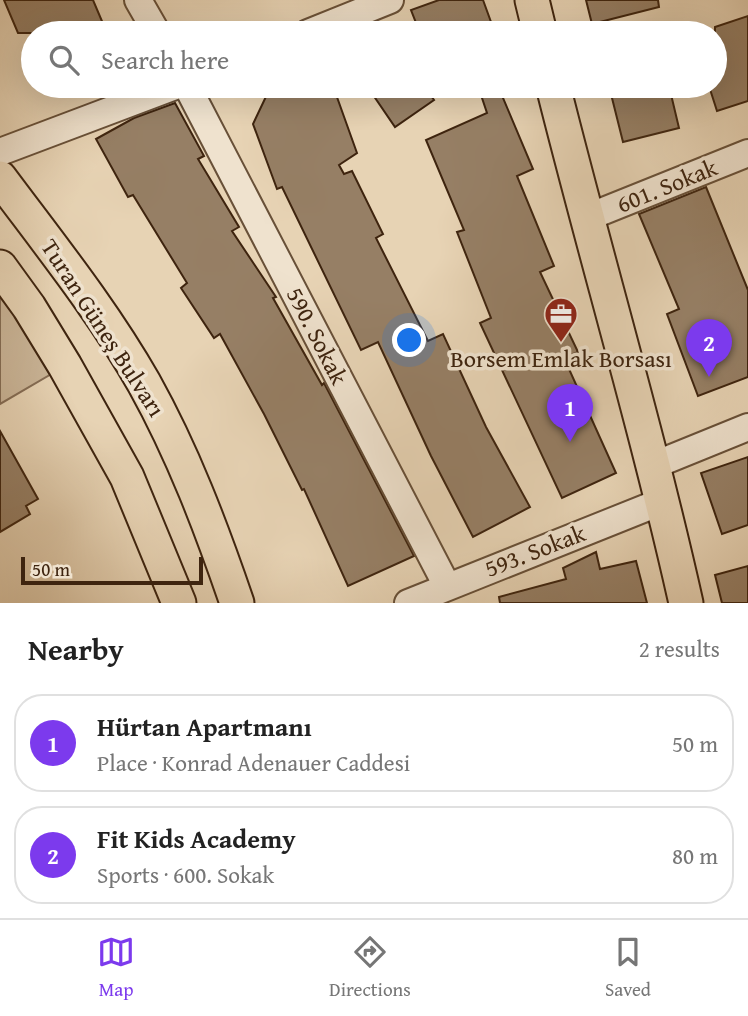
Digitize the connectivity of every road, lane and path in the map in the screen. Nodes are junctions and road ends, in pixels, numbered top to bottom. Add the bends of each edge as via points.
1 (138, 0) edge
2 (532, 0) edge
3 (374, 3) edge
4 (150, 21) edge
5 (334, 21) edge
6 (537, 21) edge
7 (143, 98) edge
8 (193, 98) edge
9 (556, 98) edge
10 (0, 152) edge
11 (748, 153) edge
12 (0, 178) edge
13 (586, 218) junction
14 (0, 267) edge
15 (748, 427) edge
16 (652, 466) junction
17 (663, 501) junction
18 (447, 586) junction
19 (179, 603) edge
20 (237, 603) edge
21 (408, 603) edge
22 (685, 603) edge

1 - 4 street
2 - 6 main road
3 - 5 street
7 - 10 street
8 - 18 street, 590. Sokak
9 - 13 main road
11 - 13 street, 601. Sokak
12 - 20 main road, Turan Güneş Bulvarı via 80,285 143,382 183,459
13 - 16 main road
14 - 19 main road, Turan Güneş Bulvarı via 65,366 127,477
15 - 16 street
16 - 17 main road
17 - 18 street, 593. Sokak
17 - 22 main road
18 - 21 street, 593. Sokak

